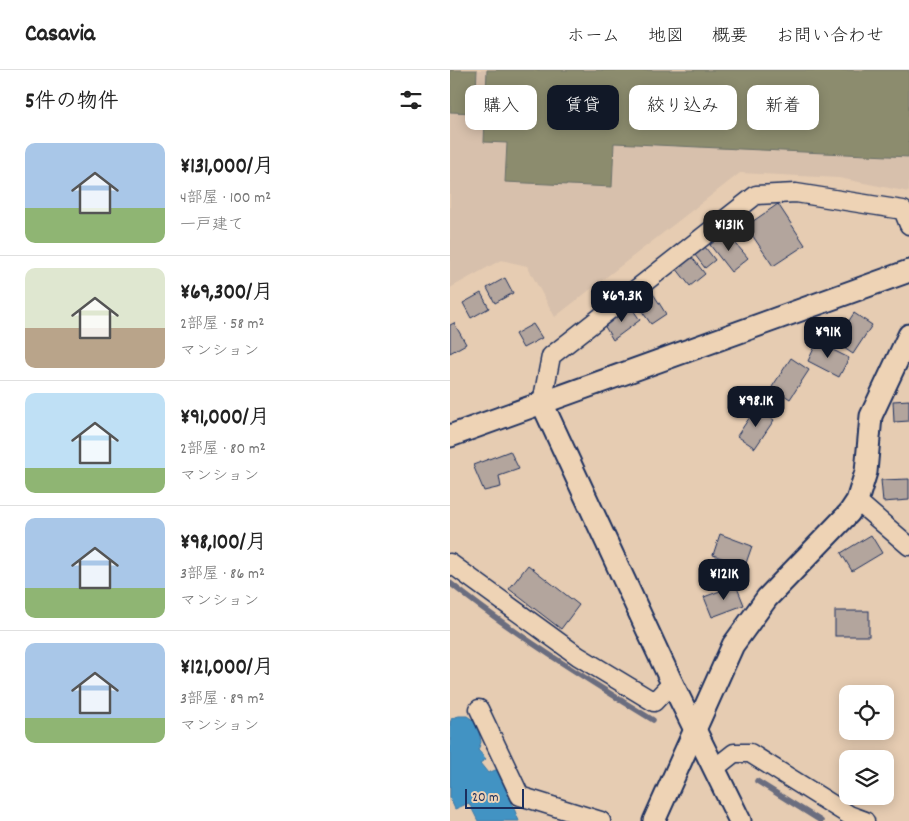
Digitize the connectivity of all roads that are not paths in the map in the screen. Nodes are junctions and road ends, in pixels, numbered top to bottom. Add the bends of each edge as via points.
1 (909, 224) edge
2 (909, 271) edge
3 (909, 335) edge
4 (542, 403) junction
5 (450, 436) edge
6 (857, 501) junction
7 (909, 546) edge
8 (450, 563) edge
9 (672, 683) junction
10 (480, 709) dead end
11 (696, 729) junction
12 (715, 768) junction
13 (601, 821) edge
14 (654, 821) edge
15 (740, 821) edge
16 (865, 821) edge

1 - 4 street via 903,210 796,194 756,195 551,356
2 - 4 street
3 - 6 street via 871,416 866,472
4 - 5 street
4 - 9 street
6 - 7 street
6 - 11 street via 767,598 733,645
8 - 9 street via 578,656 654,702
9 - 11 street
10 - 13 street via 520,796
11 - 12 street
11 - 14 street
12 - 15 street
12 - 16 street via 734,753 750,754 849,815

